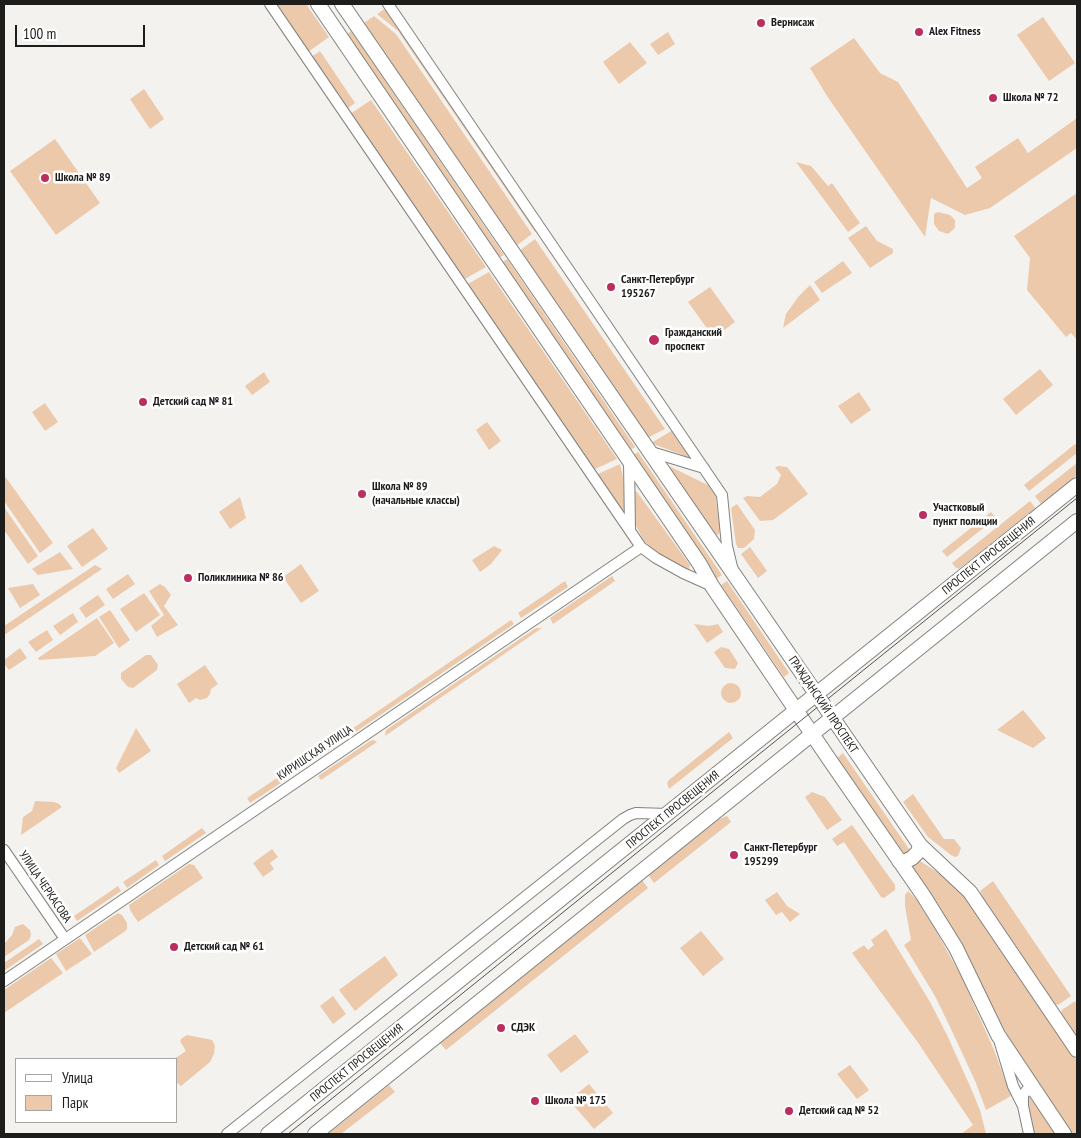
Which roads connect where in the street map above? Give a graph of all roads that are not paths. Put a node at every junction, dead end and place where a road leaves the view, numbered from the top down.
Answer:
1 (270, 4) edge
2 (318, 4) edge
3 (342, 4) edge
4 (388, 4) edge
5 (648, 451) junction
6 (629, 461) junction
7 (704, 468) junction
8 (1077, 485) edge
9 (1077, 521) edge
10 (630, 530) junction
11 (641, 548) junction
12 (733, 570) junction
13 (712, 586) junction
14 (816, 695) junction
15 (796, 711) junction
16 (832, 718) junction
17 (812, 734) junction
18 (668, 814) junction
19 (920, 845) junction
20 (4, 850) edge
21 (899, 861) junction
22 (65, 939) junction
23 (4, 981) edge
24 (998, 1035) junction
25 (1077, 1050) edge
26 (1034, 1090) junction
27 (1023, 1106) junction
28 (227, 1134) edge
29 (268, 1134) edge
30 (315, 1134) edge
31 (1028, 1134) edge
32 (1064, 1134) edge

1 - 10 street
2 - 6 main road, ГРАЖДАНСКИЙ ПРОСПЕКТ
3 - 5 main road, ГРАЖДАНСКИЙ ПРОСПЕКТ
4 - 7 street
5 - 7 street
5 - 12 main road, ГРАЖДАНСКИЙ ПРОСПЕКТ
6 - 10 street
6 - 13 main road, ГРАЖДАНСКИЙ ПРОСПЕКТ
7 - 12 street
8 - 14 main road, ПРОСПЕКТ ПРОСВЕЩЕНИЯ
9 - 16 main road
10 - 11 street
11 - 13 street
11 - 22 street, КИРИШСКАЯ УЛИЦА
12 - 14 main road, ГРАЖДАНСКИЙ ПРОСПЕКТ
13 - 15 main road, ГРАЖДАНСКИЙ ПРОСПЕКТ
14 - 15 main road, ПРОСПЕКТ ПРОСВЕЩЕНИЯ
14 - 16 main road, ГРАЖДАНСКИЙ ПРОСПЕКТ
15 - 17 main road, ГРАЖДАНСКИЙ ПРОСПЕКТ
15 - 18 main road, ПРОСПЕКТ ПРОСВЕЩЕНИЯ
16 - 17 main road
16 - 19 main road, ГРАЖДАНСКИЙ ПРОСПЕКТ
17 - 21 main road, ГРАЖДАНСКИЙ ПРОСПЕКТ
17 - 30 main road
18 - 28 street
18 - 29 main road, ПРОСПЕКТ ПРОСВЕЩЕНИЯ
19 - 21 main road
19 - 25 main road, ГРАЖДАНСКИЙ ПРОСПЕКТ
20 - 22 street, УЛИЦА ЧЕРКАСОВА
21 - 24 main road, ГРАЖДАНСКИЙ ПРОСПЕКТ
22 - 23 street, КИРИШСКАЯ УЛИЦА
24 - 26 main road, ГРАЖДАНСКИЙ ПРОСПЕКТ
24 - 27 street
26 - 27 street
26 - 32 main road, ГРАЖДАНСКИЙ ПРОСПЕКТ
27 - 31 street

